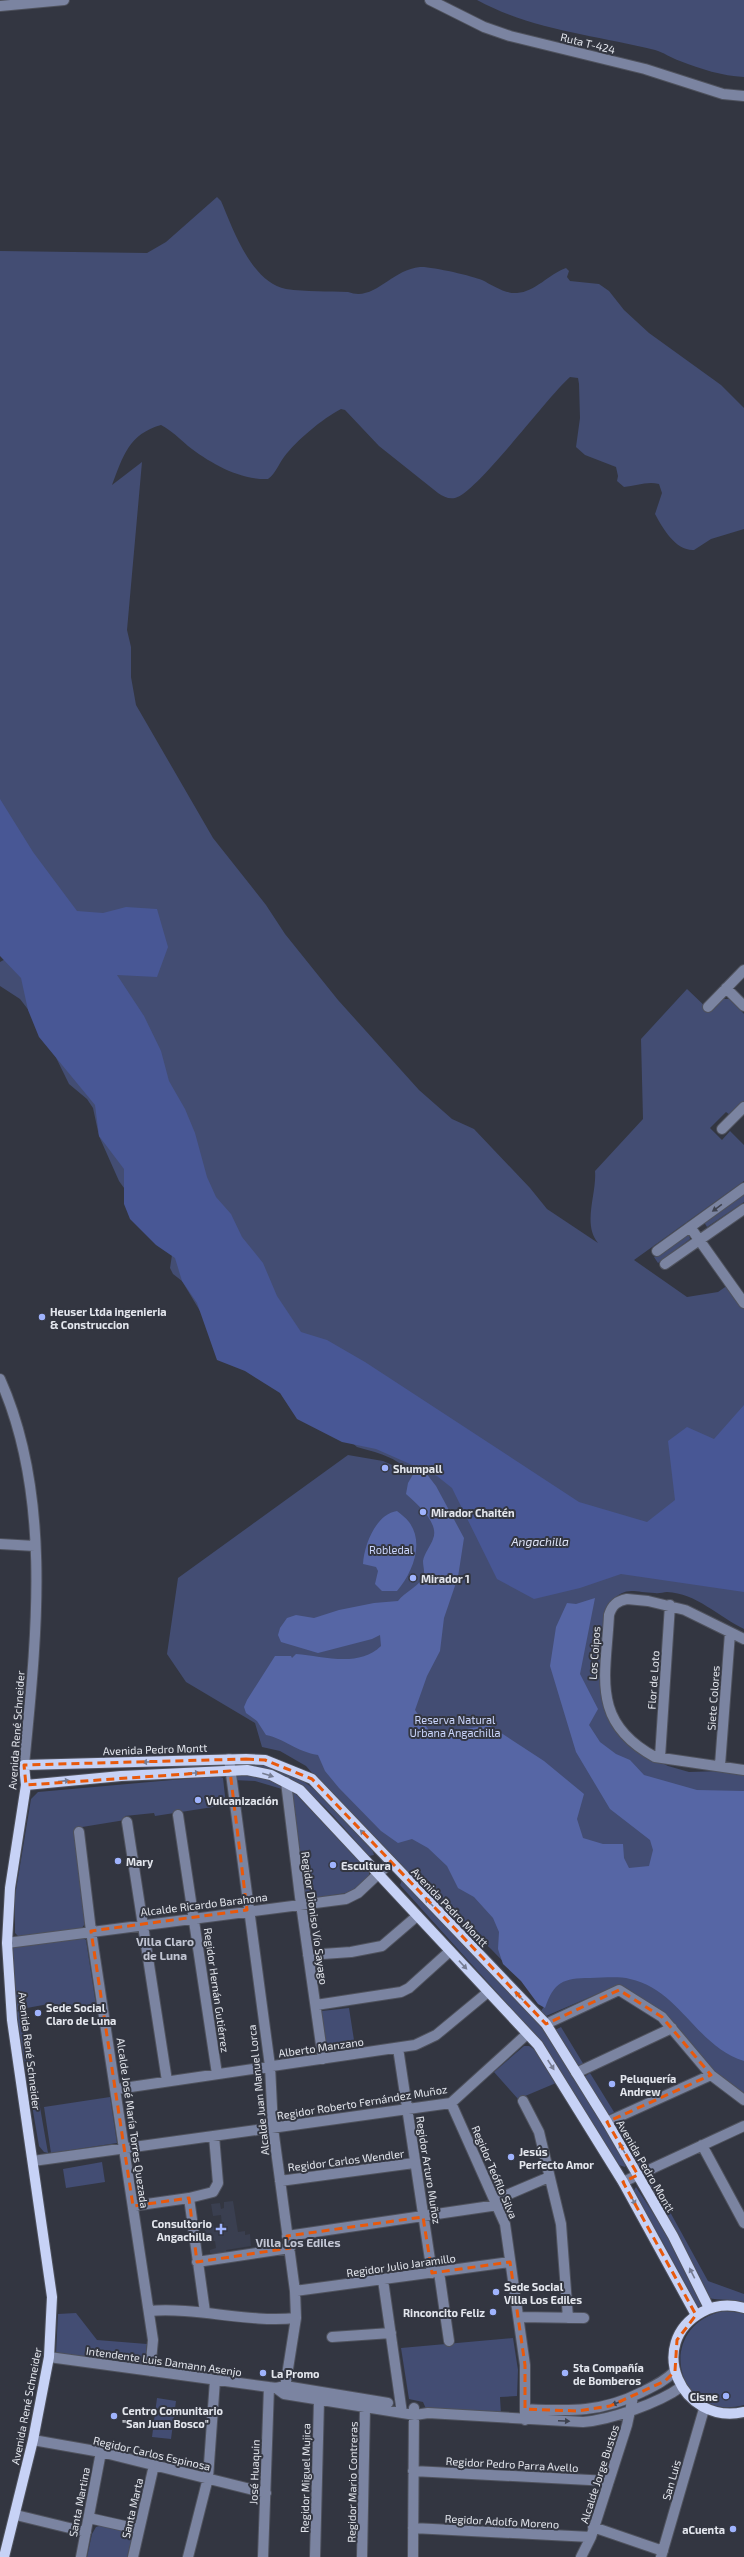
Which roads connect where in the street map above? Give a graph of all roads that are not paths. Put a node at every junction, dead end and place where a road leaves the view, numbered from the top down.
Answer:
1 (64, 0) edge
2 (430, 0) edge
3 (0, 6) edge
4 (744, 96) edge
5 (744, 970) edge
6 (726, 988) junction
7 (744, 1006) edge
8 (708, 1007) dead end
9 (744, 1107) edge
10 (722, 1129) dead end
11 (744, 1188) edge
12 (744, 1208) edge
13 (690, 1227) junction
14 (699, 1240) junction
15 (657, 1251) dead end
16 (665, 1264) dead end
17 (744, 1303) edge
18 (0, 1380) edge
19 (0, 1544) edge
20 (35, 1546) junction
21 (670, 1605) junction
22 (730, 1633) junction
23 (744, 1639) edge
24 (660, 1757) junction
25 (229, 1759) junction
26 (24, 1765) junction
27 (720, 1765) junction
28 (744, 1770) edge
29 (230, 1771) junction
30 (286, 1782) junction
31 (26, 1785) junction
32 (178, 1815) dead end
33 (127, 1822) dead end
34 (79, 1832) dead end
35 (391, 1862) junction
36 (379, 1875) junction
37 (301, 1904) junction
38 (247, 1910) junction
39 (417, 1916) junction
40 (194, 1917) junction
41 (144, 1924) junction
42 (91, 1931) junction
43 (7, 1943) junction
44 (450, 1951) junction
45 (308, 1955) junction
46 (488, 1992) junction
47 (316, 2006) junction
48 (546, 2024) junction
49 (672, 2028) junction
50 (527, 2034) junction
51 (398, 2048) junction
52 (323, 2059) junction
53 (270, 2066) junction
54 (576, 2073) junction
55 (217, 2074) junction
56 (711, 2075) junction
57 (167, 2081) junction
58 (117, 2089) junction
59 (744, 2100) edge
60 (524, 2101) dead end
61 (451, 2103) junction
62 (407, 2109) junction
63 (607, 2122) junction
64 (744, 2126) edge
65 (273, 2128) junction
66 (214, 2136) junction
67 (702, 2145) junction
68 (125, 2148) junction
69 (33, 2161) junction
70 (414, 2163) junction
71 (638, 2175) junction
72 (549, 2177) junction
73 (280, 2181) junction
74 (623, 2182) junction
75 (189, 2198) junction
76 (496, 2202) junction
77 (133, 2206) junction
78 (423, 2217) junction
79 (744, 2223) edge
80 (287, 2236) junction
81 (290, 2248) junction
82 (198, 2262) junction
83 (510, 2262) junction
84 (436, 2272) junction
85 (383, 2280) junction
86 (295, 2291) junction
87 (709, 2308) junction
88 (744, 2308) edge
89 (149, 2311) junction
90 (205, 2312) junction
91 (696, 2316) junction
92 (518, 2317) junction
93 (296, 2318) junction
94 (568, 2318) junction
95 (584, 2318) dead end
96 (391, 2333) junction
97 (332, 2337) dead end
98 (449, 2341) dead end
99 (49, 2357) junction
100 (150, 2371) junction
101 (675, 2371) junction
102 (215, 2380) junction
103 (681, 2387) junction
104 (278, 2389) junction
105 (633, 2396) junction
106 (319, 2400) junction
107 (366, 2407) junction
108 (401, 2409) junction
109 (525, 2409) junction
110 (704, 2409) junction
111 (632, 2410) junction
112 (414, 2411) junction
113 (744, 2413) edge
114 (525, 2420) junction
115 (33, 2440) junction
116 (101, 2452) junction
117 (154, 2465) junction
118 (413, 2471) junction
119 (208, 2478) junction
120 (609, 2481) junction
121 (266, 2493) junction
122 (16, 2516) junction
123 (89, 2518) junction
124 (413, 2528) junction
125 (138, 2530) junction
126 (86, 2532) junction
127 (592, 2532) junction
128 (662, 2554) edge
129 (136, 2556) edge
130 (4, 2557) edge
131 (81, 2557) edge
132 (188, 2557) edge
133 (263, 2557) edge
134 (315, 2557) edge
135 (362, 2557) edge
136 (413, 2557) edge
137 (581, 2557) edge

1 - 3 street
2 - 4 street, Ruta T-424
5 - 6 street
6 - 7 street
6 - 8 street
9 - 10 street
11 -> 13 street
12 - 14 street
13 - 14 street
13 - 15 street
14 - 16 street
14 - 17 street
18 - 20 street, Avenida René Schneider
19 - 20 street
20 - 26 street, Avenida René Schneider
21 - 22 street, Los Coipos
21 - 24 street, Flor de Loto
21 - 24 street, Los Coipos
22 - 23 street, Los Coipos
22 - 27 street, Siete Colores
24 - 27 street, Los Coipos
25 -> 26 main road, Avenida Pedro Montt
25 - 29 street, Alcalde Juan Manuel Lorca
35 -> 25 main road, Avenida Pedro Montt
26 - 31 main road, Avenida René Schneider
27 - 28 street, Los Coipos
29 -> 30 main road
31 -> 29 main road
29 - 38 street, Alcalde Juan Manuel Lorca
30 - 36 main road
30 - 37 street, Regidor Dioniso Vío Sayago
31 - 43 main road, Avenida René Schneider
32 - 40 street, Regidor Hernán Gutiérrez
33 - 41 street
34 - 42 street, Alcalde José María Torres Quezada
35 - 36 street, Alcalde Ricardo Barahona
48 -> 35 main road, Avenida Pedro Montt
36 - 37 street, Alcalde Ricardo Barahona
36 - 39 main road
37 - 38 street, Alcalde Ricardo Barahona
37 - 45 street, Regidor Dioniso Vío Sayago
38 - 40 street, Alcalde Ricardo Barahona
38 - 53 street, Alcalde Juan Manuel Lorca
39 - 44 main road
39 - 45 street
40 - 41 street, Alcalde Ricardo Barahona
40 - 55 street, Regidor Hernán Gutiérrez
41 - 42 street, Alcalde Ricardo Barahona
41 - 57 street
42 - 43 street, Alcalde Ricardo Barahona
42 - 58 street, Alcalde José María Torres Quezada
43 - 69 main road, Avenida René Schneider
44 -> 46 main road
44 - 47 street
45 - 47 street, Regidor Dioniso Vío Sayago
46 - 50 main road
46 - 51 street, Alberto Manzano
47 - 52 street, Regidor Dioniso Vío Sayago
48 - 49 street
48 - 54 main road, Avenida Pedro Montt
49 - 54 street
49 - 56 street
50 - 61 street, Regidor Roberto Fernández Muñoz
50 -> 74 main road
51 - 52 street, Alberto Manzano
51 - 62 street, Regidor Arturo Muñoz
52 - 53 street, Alberto Manzano
53 - 55 street, Alberto Manzano
53 - 65 street, Alcalde Juan Manuel Lorca
54 - 63 main road, Avenida Pedro Montt
55 - 57 street, Alberto Manzano
56 - 59 street
56 - 63 street
57 - 58 street, Alberto Manzano
58 - 68 street, Alcalde José María Torres Quezada
60 - 72 street
61 - 62 street, Regidor Roberto Fernández Muñoz
61 - 76 street, Regidor Teófilo Silva
62 - 65 street, Regidor Roberto Fernández Muñoz
62 - 70 street, Regidor Arturo Muñoz
71 -> 63 main road, Avenida Pedro Montt
64 - 67 street
65 - 66 street, Regidor Roberto Fernández Muñoz
65 - 73 street, Alcalde Juan Manuel Lorca
66 - 68 street, Regidor Roberto Fernández Muñoz
66 - 75 street
67 - 71 street
67 - 79 street
68 - 69 street, Regidor Roberto Fernández Muñoz
68 - 77 street, Alcalde José María Torres Quezada
69 - 99 main road, Avenida René Schneider
70 - 73 street, Regidor Carlos Wendler
70 - 78 street, Regidor Arturo Muñoz
71 - 74 street
87 -> 71 main road, Avenida Pedro Montt
72 - 76 street
72 - 94 street
73 - 80 street, Alcalde Juan Manuel Lorca
74 -> 91 main road
75 - 77 street
75 - 82 street
76 - 78 street
76 - 83 street, Regidor Teófilo Silva
77 - 89 street, Alcalde José María Torres Quezada
78 - 80 street
78 - 84 street, Regidor Arturo Muñoz
80 - 81 street, Alcalde Juan Manuel Lorca
81 - 82 street
81 - 86 street, Alcalde Juan Manuel Lorca
82 - 90 street
83 - 84 street, Regidor Julio Jaramillo
83 - 92 street, Regidor Teófilo Silva
84 - 85 street, Regidor Julio Jaramillo
84 - 98 street, Regidor Arturo Muñoz
85 - 86 street, Regidor Julio Jaramillo
85 - 96 street
86 - 93 street, Alcalde Juan Manuel Lorca
87 - 88 main road
87 - 91 main road
89 - 90 street
89 - 100 street, Alcalde José María Torres Quezada
90 - 93 street
91 - 101 main road
92 - 94 street
92 - 109 street, Regidor Teófilo Silva
93 - 104 street, Alcalde Juan Manuel Lorca
94 - 95 street
96 - 97 street
96 - 108 street
99 - 100 street, Intendente Luis Damann Asenjo
99 - 115 main road, Avenida René Schneider
100 - 102 street, Intendente Luis Damann Asenjo
101 - 103 main road
101 - 105 street
102 - 104 street, Intendente Luis Damann Asenjo
102 - 119 street
103 - 110 main road
103 - 111 street, Intendente Luis Damann Asenjo
104 - 106 street, Intendente Luis Damann Asenjo
104 - 108 street, Intendente Luis Damann Asenjo
104 - 121 street, José Huaquin
105 -> 109 street
105 - 111 street, Alcalde Jorge Bustos
106 - 107 street, Intendente Luis Damann Asenjo
106 - 134 street, Regidor Miguel Mujica
107 - 108 street, Intendente Luis Damann Asenjo
107 - 135 street, Regidor Mario Contreras
108 - 112 street, Intendente Luis Damann Asenjo
109 - 114 street, Regidor Teófilo Silva
110 - 113 main road
110 - 128 street, San Luis
114 -> 111 street, Intendente Luis Damann Asenjo
111 - 120 street, Alcalde Jorge Bustos
112 - 114 street, Intendente Luis Damann Asenjo
112 - 118 street
115 - 116 street, Regidor Carlos Espinosa
115 - 122 main road, Avenida René Schneider
116 - 117 street, Regidor Carlos Espinosa
116 - 123 street, Santa Martina
117 - 119 street, Regidor Carlos Espinosa
117 - 125 street, Santa Marta
118 - 120 street, Regidor Pedro Parra Avello
118 - 124 street
119 - 121 street, Regidor Carlos Espinosa
119 - 132 street
120 - 127 street, Alcalde Jorge Bustos
121 - 133 street, José Huaquin
122 - 126 street
122 - 130 main road, Avenida René Schneider
123 - 125 street
123 - 126 street, Santa Martina
124 - 127 street, Regidor Adolfo Moreno
124 - 136 street
125 - 129 street, Santa Marta
126 - 131 street, Santa Martina
127 - 128 street, Regidor Adolfo Moreno
127 - 137 street, Alcalde Jorge Bustos

